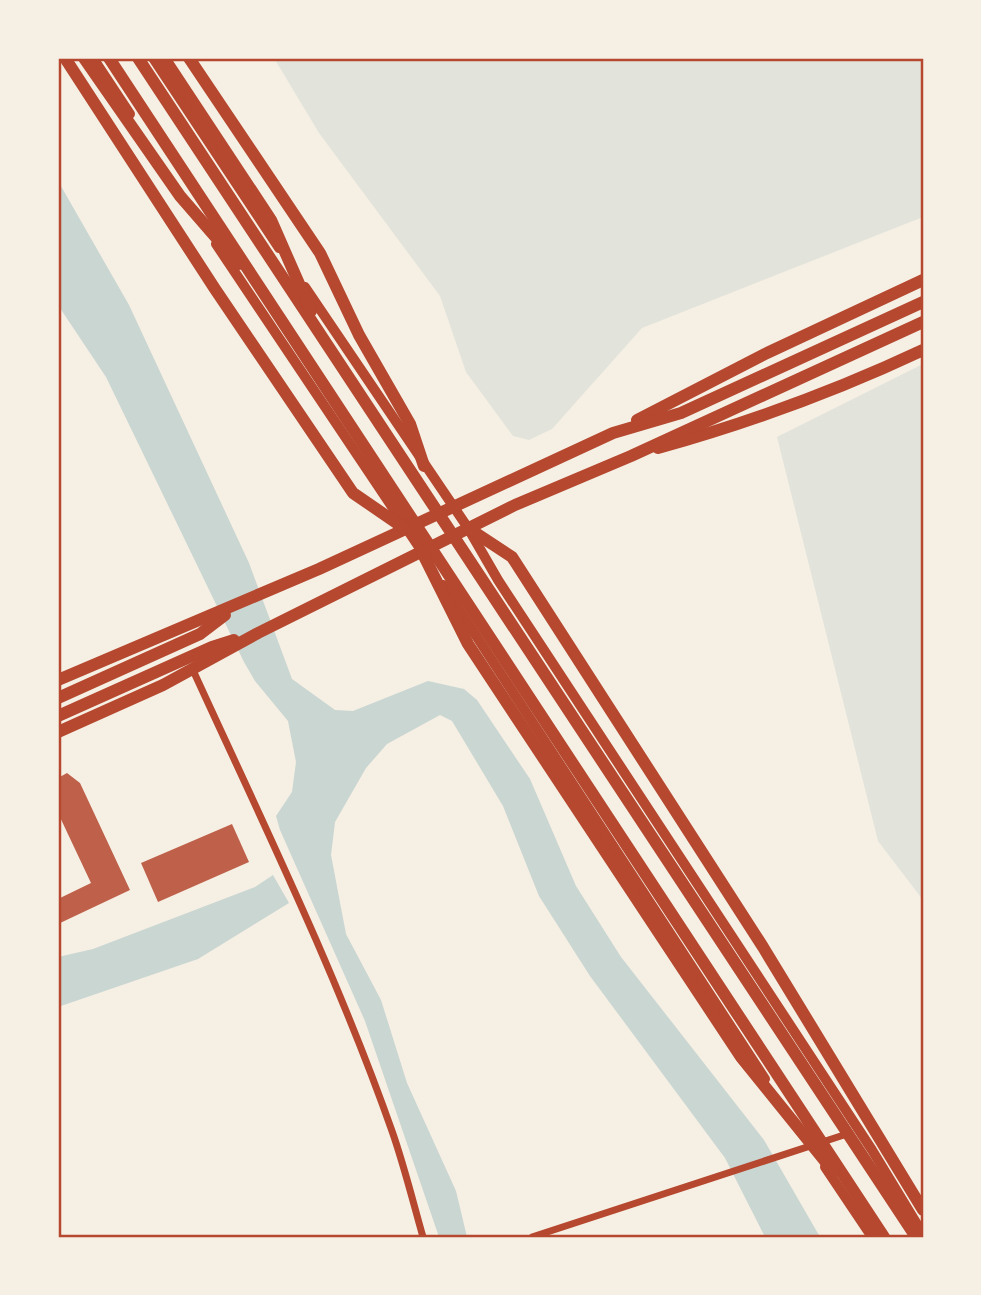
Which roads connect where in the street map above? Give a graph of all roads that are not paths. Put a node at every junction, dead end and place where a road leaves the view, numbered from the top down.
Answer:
1 (65, 58) edge
2 (84, 58) edge
3 (93, 58) edge
4 (110, 58) edge
5 (138, 58) edge
6 (153, 58) edge
7 (164, 58) edge
8 (189, 58) edge
9 (923, 280) edge
10 (923, 302) edge
11 (274, 303) junction
12 (923, 322) edge
13 (326, 344) junction
14 (923, 350) edge
15 (613, 433) junction
16 (631, 456) junction
17 (424, 466) junction
18 (451, 506) junction
19 (404, 528) junction
20 (468, 528) junction
21 (422, 552) junction
22 (242, 603) junction
23 (258, 633) junction
24 (192, 668) junction
25 (58, 680) edge
26 (58, 698) edge
27 (58, 716) edge
28 (58, 732) edge
29 (859, 1130) junction
30 (812, 1148) junction
31 (923, 1210) edge
32 (879, 1234) edge
33 (923, 1234) edge
34 (423, 1237) edge
35 (532, 1237) edge
36 (916, 1237) edge

1 - 19 main road
2 - 11 main road
3 - 19 main road
4 - 11 main road
5 - 13 main road
6 - 17 main road
7 - 13 main road
8 - 17 main road
9 - 15 main road
10 - 15 main road
11 - 32 main road
12 - 16 main road
13 - 36 main road
14 - 16 main road
15 - 18 main road
16 - 20 main road
17 - 18 main road
18 - 19 main road
18 - 20 main road
19 - 21 main road
19 - 22 main road
20 - 21 main road
20 - 29 main road
20 - 31 main road
21 - 23 main road
21 - 30 main road
21 - 32 main road
22 - 25 main road
22 - 26 main road
23 - 24 main road
23 - 27 main road
24 - 28 main road
24 - 34 street
29 - 30 street
29 - 33 main road
30 - 32 main road
30 - 35 street

